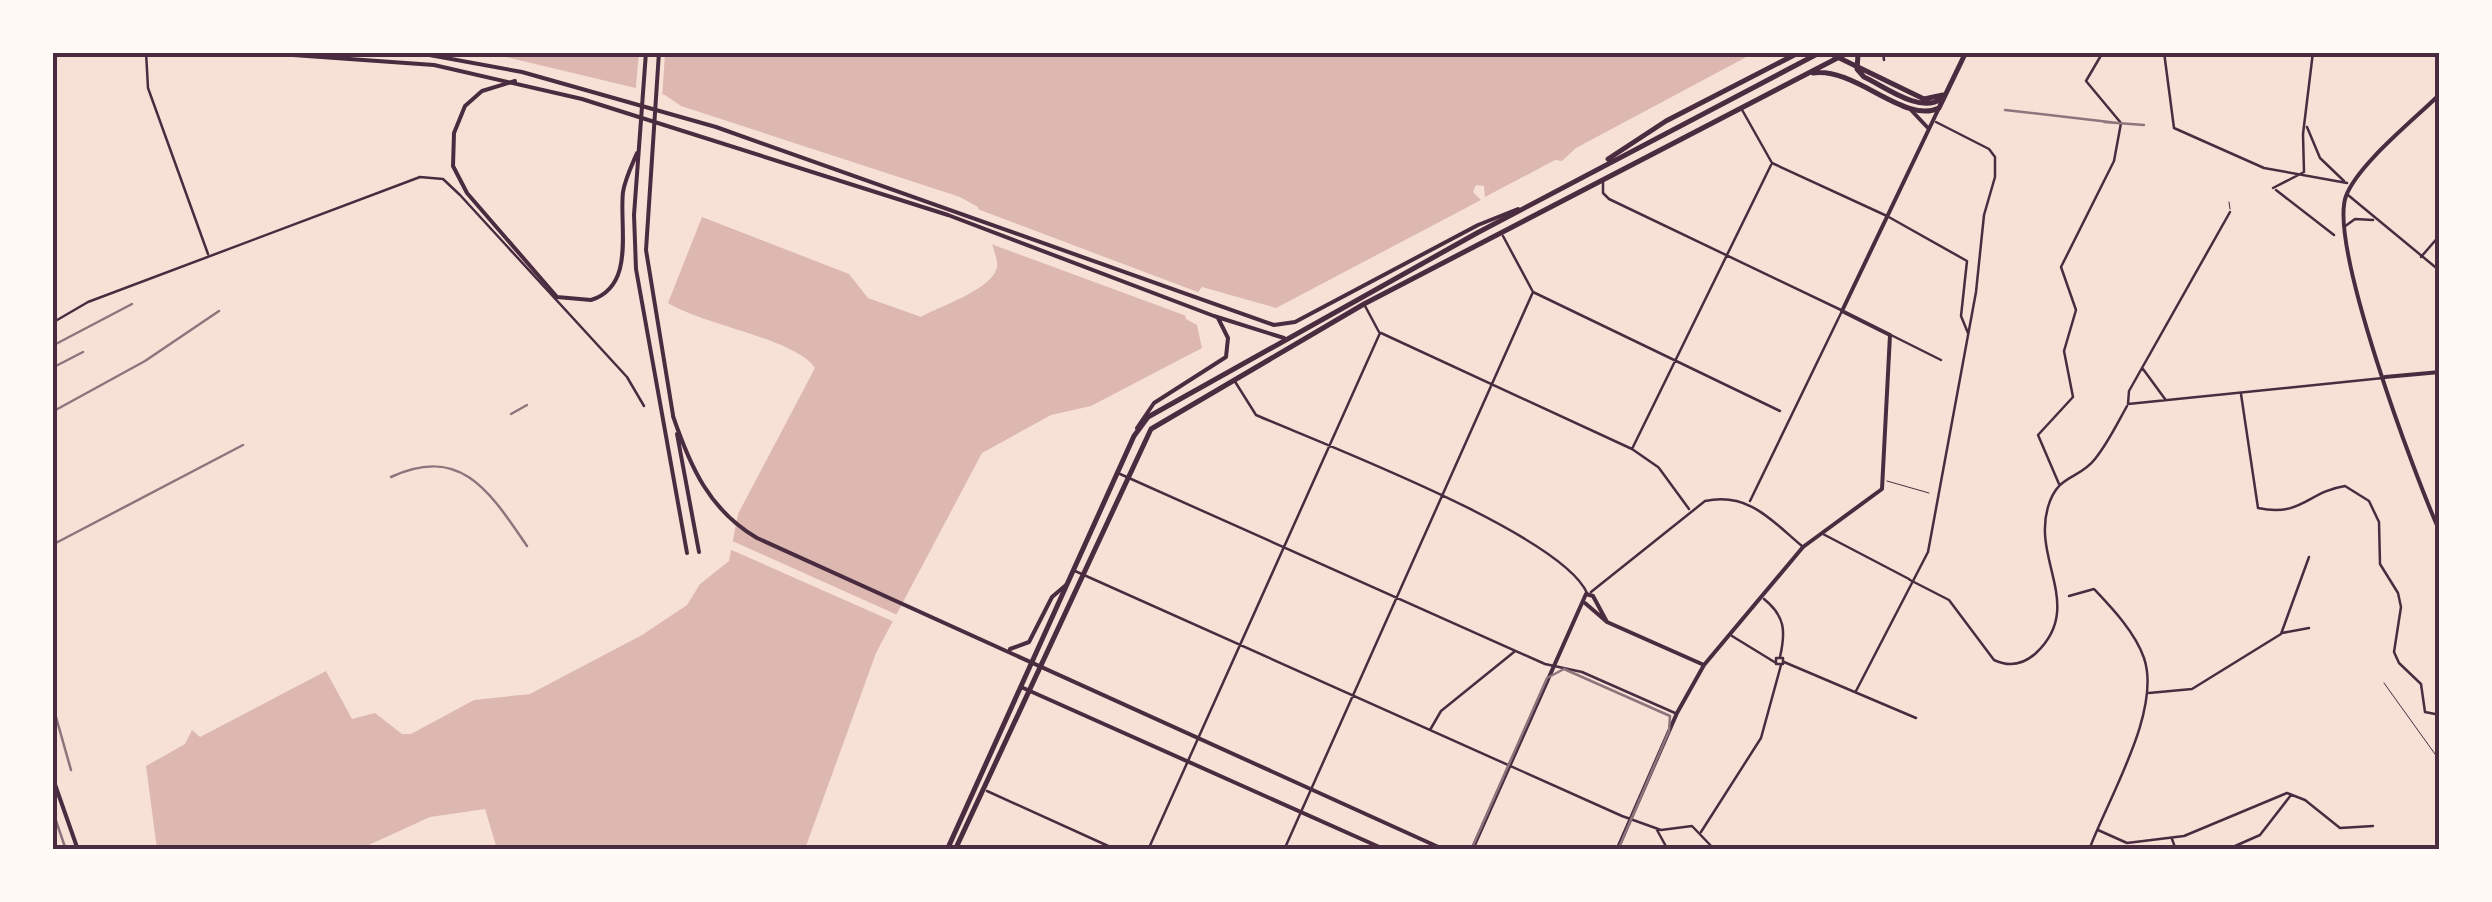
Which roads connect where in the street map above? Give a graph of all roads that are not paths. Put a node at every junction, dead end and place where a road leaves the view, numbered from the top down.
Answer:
1 (146, 52) edge
2 (249, 52) edge
3 (414, 52) edge
4 (646, 52) edge
5 (660, 52) edge
6 (1800, 52) edge
7 (1824, 52) edge
8 (1849, 52) edge
9 (1883, 52) edge
10 (1966, 52) edge
11 (2103, 52) edge
12 (2164, 52) edge
13 (2312, 52) edge
14 (1858, 55) edge
15 (1884, 60) dead end
16 (1805, 74) junction
17 (516, 81) junction
18 (1946, 94) junction
19 (2438, 98) edge
20 (1740, 107) junction
21 (1939, 108) junction
22 (1911, 110) junction
23 (1933, 120) junction
24 (2307, 125) junction
25 (1928, 131) junction
26 (638, 149) junction
27 (1772, 163) junction
28 (1589, 172) junction
29 (2304, 172) junction
30 (1605, 178) junction
31 (2347, 194) junction
32 (1536, 202) junction
33 (2229, 202) dead end
34 (2230, 212) joint
35 (1887, 216) junction
36 (2378, 223) junction
37 (2343, 228) junction
38 (1500, 232) junction
39 (2440, 235) edge
40 (2334, 236) dead end
41 (209, 256) junction
42 (1725, 256) junction
43 (2422, 257) junction
44 (2440, 271) edge
45 (1533, 292) junction
46 (1364, 304) junction
47 (1842, 310) junction
48 (1217, 317) junction
49 (52, 323) edge
50 (1968, 332) junction
51 (1380, 333) junction
52 (1890, 334) junction
53 (1305, 336) junction
54 (1941, 360) dead end
55 (1674, 361) junction
56 (2142, 368) junction
57 (2440, 372) edge
58 (1233, 378) junction
59 (2385, 378) junction
60 (1492, 383) junction
61 (2240, 393) junction
62 (2166, 400) junction
63 (2128, 404) junction
64 (644, 406) dead end
65 (673, 416) junction
66 (1791, 417) junction
67 (1134, 436) junction
68 (1329, 447) junction
69 (1632, 449) junction
70 (1117, 472) junction
71 (1126, 476) junction
72 (1884, 480) junction
73 (2059, 484) junction
74 (1928, 492) dead end
75 (1441, 496) junction
76 (1750, 502) junction
77 (1690, 509) junction
78 (2440, 532) edge
79 (1823, 533) junction
80 (1284, 547) junction
81 (1803, 548) junction
82 (687, 552) dead end
83 (699, 552) dead end
84 (2309, 557) dead end
85 (1073, 570) junction
86 (1081, 574) junction
87 (1910, 580) junction
88 (1068, 584) junction
89 (1590, 595) junction
90 (1395, 596) junction
91 (1764, 599) junction
92 (2060, 599) junction
93 (1584, 604) junction
94 (1606, 622) junction
95 (2309, 628) dead end
96 (2281, 634) junction
97 (1731, 635) junction
98 (1240, 644) junction
99 (1001, 648) junction
100 (1515, 650) junction
101 (1776, 660) junction
102 (1032, 661) junction
103 (1783, 664) junction
104 (1040, 665) junction
105 (1704, 665) junction
106 (1553, 667) junction
107 (2384, 683) dead end
108 (1024, 689) junction
109 (1856, 691) junction
110 (2148, 693) junction
111 (1352, 696) junction
112 (1677, 713) junction
113 (2440, 715) edge
114 (1916, 718) dead end
115 (1430, 730) junction
116 (1196, 738) junction
117 (1186, 760) junction
118 (2440, 762) edge
119 (1510, 766) junction
120 (52, 776) edge
121 (982, 789) junction
122 (1310, 790) junction
123 (2293, 793) junction
124 (1300, 812) junction
125 (1630, 818) junction
126 (2373, 826) dead end
127 (1651, 827) junction
128 (2440, 827) edge
129 (1672, 828) junction
130 (2096, 829) junction
131 (1700, 834) junction
132 (2171, 838) junction
133 (1665, 842) junction
134 (2438, 849) edge
135 (78, 850) edge
136 (947, 850) edge
137 (955, 850) edge
138 (1117, 850) edge
139 (1148, 850) edge
140 (1284, 850) edge
141 (1386, 850) edge
142 (1445, 850) edge
143 (1472, 850) edge
144 (1617, 850) edge
145 (1668, 850) edge
146 (1715, 850) edge
147 (2088, 850) edge
148 (2176, 850) edge
149 (2226, 850) edge

1 - 41 street
2 - 17 main road
3 - 32 main road
4 - 26 main road
5 - 65 main road
6 - 28 main road
7 - 18 main road
7 - 28 main road
8 - 16 main road
9 - 15 street
10 - 18 main road
11 - 73 street
12 - 29 street
13 - 24 street
14 - 18 main road
16 - 20 main road
16 - 22 main road
17 - 26 main road
17 - 48 main road
18 - 21 main road
19 - 31 main road
20 - 27 street
20 - 30 main road
21 - 22 main road
21 - 23 main road
22 - 25 main road
23 - 25 main road
23 - 50 street
24 - 29 street
24 - 29 street
25 - 35 main road
26 - 82 main road
27 - 35 street
27 - 42 street
28 - 32 main road
29 - 40 street
30 - 38 main road
30 - 42 street
31 - 36 street
31 - 37 main road
32 - 67 main road
33 - 34 lane
34 - 56 street
35 - 47 main road
35 - 50 street
36 - 37 street
36 - 43 street
37 - 59 main road
38 - 45 street
38 - 46 main road
39 - 43 street
41 - 49 street
41 - 64 street
42 - 47 street
42 - 55 street
43 - 44 street
45 - 55 street
45 - 60 street
46 - 51 street
46 - 53 main road
47 - 52 main road
47 - 66 street
48 - 53 main road
48 - 67 main road
50 - 87 street
51 - 60 street
51 - 68 street
52 - 54 street
52 - 72 main road
53 - 58 main road
55 - 66 street
55 - 69 street
56 - 62 street
56 - 63 street
57 - 59 main road
58 - 68 street
58 - 71 main road
59 - 61 street
59 - 78 main road
60 - 69 street
60 - 75 street
61 - 62 street
61 - 113 street
62 - 63 street
63 - 73 street
65 - 83 main road
65 - 99 main road
66 - 76 street
67 - 70 main road
68 - 75 street
68 - 80 street
69 - 77 street
70 - 71 street
70 - 85 main road
71 - 80 street
71 - 86 main road
72 - 74 lane
72 - 79 main road
73 - 92 street
75 - 89 street
75 - 90 street
76 - 77 street
76 - 81 street
77 - 89 street
79 - 81 main road
79 - 87 street
80 - 90 street
80 - 98 street
81 - 91 main road
84 - 96 street
85 - 86 street
85 - 88 main road
86 - 98 street
86 - 104 main road
87 - 92 street
87 - 109 street
88 - 99 main road
88 - 102 main road
89 - 93 main road
89 - 94 main road
90 - 100 street
90 - 111 street
91 - 97 main road
91 - 101 street
92 - 110 street
93 - 94 main road
93 - 106 main road
94 - 105 main road
95 - 96 street
96 - 110 street
97 - 101 street
97 - 105 main road
98 - 111 street
98 - 116 street
99 - 102 main road
100 - 106 street
100 - 115 street
101 - 103 street
101 - 103 street
102 - 104 main road
102 - 108 main road
103 - 109 street
103 - 131 street
104 - 108 main road
104 - 116 main road
105 - 112 main road
106 - 112 street
106 - 119 main road
107 - 118 lane
108 - 117 main road
108 - 121 main road
108 - 136 main road
109 - 114 street
110 - 130 street
111 - 115 street
111 - 122 street
112 - 125 main road
115 - 119 street
116 - 117 street
116 - 122 main road
117 - 124 main road
117 - 139 street
119 - 125 street
119 - 143 main road
120 - 135 main road
121 - 137 main road
121 - 138 street
122 - 124 street
122 - 142 main road
123 - 126 street
123 - 132 street
123 - 149 street
124 - 140 street
124 - 141 main road
125 - 127 street
125 - 144 main road
127 - 129 street
127 - 133 street
128 - 134 lane
129 - 131 street
129 - 133 street
130 - 132 street
130 - 147 street
131 - 146 street
132 - 148 street
133 - 145 street

